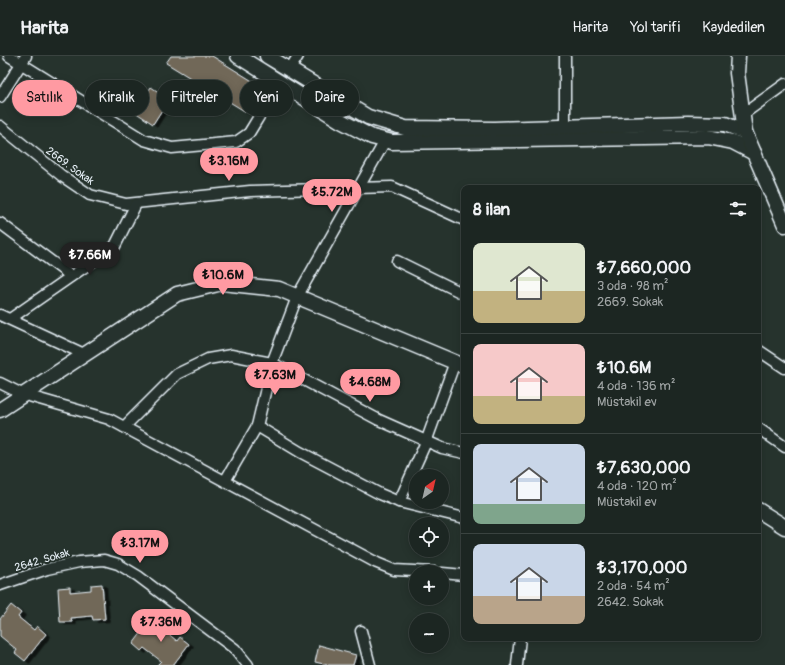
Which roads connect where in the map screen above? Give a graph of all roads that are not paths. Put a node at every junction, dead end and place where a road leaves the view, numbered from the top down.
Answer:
1 (9, 56) edge
2 (238, 56) edge
3 (267, 56) edge
4 (298, 56) edge
5 (565, 56) edge
6 (738, 56) edge
7 (23, 60) edge
8 (290, 70) junction
9 (277, 80) edge
10 (785, 84) edge
11 (293, 90) edge
12 (0, 97) edge
13 (742, 115) junction
14 (259, 116) edge
15 (0, 126) edge
16 (565, 127) junction
17 (745, 132) junction
18 (385, 141) junction
19 (754, 153) junction
20 (360, 187) junction
21 (136, 204) junction
22 (461, 219) edge
23 (0, 223) edge
24 (785, 225) edge
25 (397, 261) dead end
26 (71, 276) junction
27 (461, 293) edge
28 (297, 296) junction
29 (0, 315) edge
30 (10, 319) junction
31 (761, 352) edge
32 (86, 355) junction
33 (272, 363) junction
34 (460, 364) edge
35 (785, 368) edge
36 (0, 383) edge
37 (22, 394) junction
38 (0, 410) edge
39 (257, 426) junction
40 (124, 427) junction
41 (761, 430) edge
42 (426, 442) junction
43 (785, 447) edge
44 (461, 452) edge
45 (225, 482) junction
46 (399, 502) junction
47 (761, 512) edge
48 (461, 517) edge
49 (785, 527) edge
50 (409, 571) edge
51 (449, 573) edge
52 (461, 575) edge
53 (0, 585) edge
54 (361, 631) dead end
55 (520, 641) edge
56 (248, 665) edge
57 (370, 665) edge
58 (516, 665) edge

1 - 7 street
2 - 9 street
3 - 8 street
4 - 8 street
5 - 16 street
6 - 13 street
7 - 12 street
7 - 14 street
8 - 16 street
10 - 13 street
11 - 18 street
13 - 17 street
15 - 21 street, 2669. Sokak
16 - 17 street
17 - 19 street
18 - 19 street
18 - 20 street
19 - 24 street
20 - 21 street, 2669. Sokak
20 - 22 street, 2669. Sokak
20 - 28 street
21 - 26 street
23 - 26 street
25 - 27 street
26 - 30 street
28 - 32 street
28 - 33 street
28 - 34 street
29 - 30 street
30 - 32 street
31 - 35 street
32 - 37 street
33 - 39 street
33 - 40 street
33 - 42 street
34 - 42 street
36 - 37 street
37 - 38 street
37 - 40 street
39 - 45 street
39 - 46 street
40 - 45 street
41 - 43 street
42 - 44 street
42 - 46 street
45 - 50 street
46 - 48 street
47 - 49 street
51 - 52 street
53 - 56 street, 2642. Sokak
54 - 57 street
55 - 58 street

